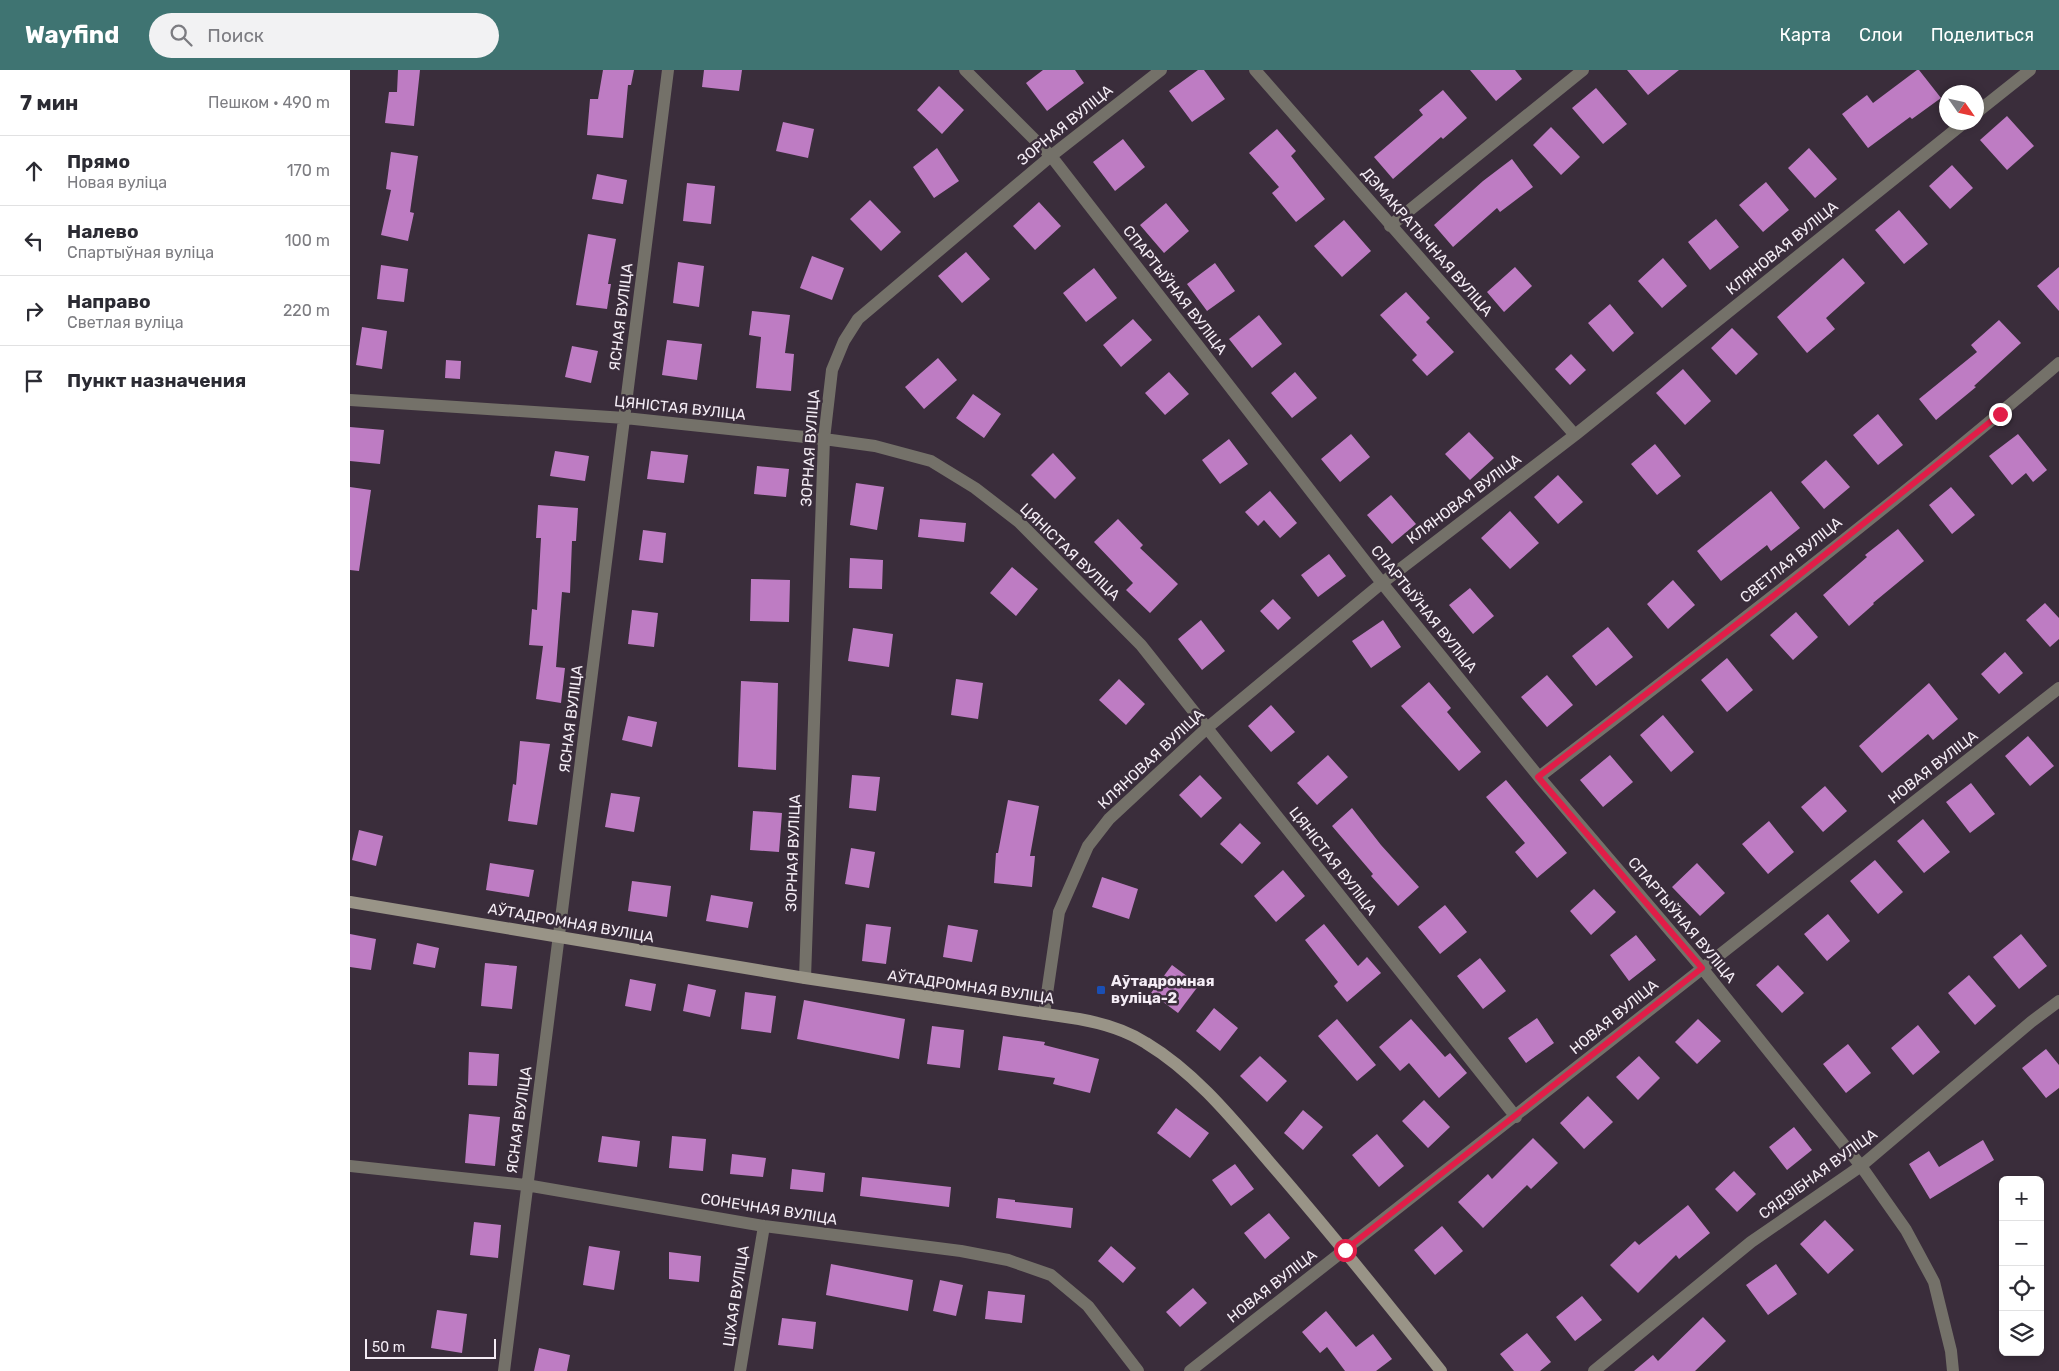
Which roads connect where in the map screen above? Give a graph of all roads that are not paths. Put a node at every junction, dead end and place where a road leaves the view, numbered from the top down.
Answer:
1 (668, 70) edge
2 (965, 70) edge
3 (1161, 70) edge
4 (1255, 70) edge
5 (1583, 70) edge
6 (2030, 70) edge
7 (1984, 107) edge
8 (1955, 130) edge
9 (1051, 156) junction
10 (1390, 226) junction
11 (2059, 363) edge
12 (350, 400) edge
13 (625, 418) junction
14 (1575, 435) junction
15 (824, 439) junction
16 (1382, 583) junction
17 (2059, 688) edge
18 (1207, 728) junction
19 (1538, 777) junction
20 (350, 902) edge
21 (560, 938) junction
22 (1702, 968) junction
23 (805, 978) junction
24 (2059, 1001) edge
25 (1044, 1014) junction
26 (1516, 1117) junction
27 (350, 1166) edge
28 (1861, 1166) junction
29 (526, 1185) junction
30 (764, 1226) junction
31 (1345, 1250) junction
32 (504, 1371) edge
33 (740, 1371) edge
34 (1138, 1371) edge
35 (1190, 1371) edge
36 (1441, 1371) edge
37 (1594, 1371) edge
38 (1953, 1371) edge

1 - 13 street, ЯСНАЯ ВУЛІЦА
2 - 9 street, СПАРТЫЎНАЯ ВУЛІЦА
3 - 9 street, ЗОРНАЯ ВУЛІЦА
4 - 10 street, ДЭМАКРАТЫЧНАЯ ВУЛІЦА
5 - 10 street
6 - 7 street
8 - 14 street, КЛЯНОВАЯ ВУЛІЦА
9 - 15 street, ЗОРНАЯ ВУЛІЦА
9 - 16 street, СПАРТЫЎНАЯ ВУЛІЦА
10 - 14 street, ДЭМАКРАТЫЧНАЯ ВУЛІЦА
11 - 19 street, СВЕТЛАЯ ВУЛІЦА
12 - 13 street, ЦЯНІСТАЯ ВУЛІЦА
13 - 15 street, ЦЯНІСТАЯ ВУЛІЦА
13 - 21 street, ЯСНАЯ ВУЛІЦА
14 - 16 street, КЛЯНОВАЯ ВУЛІЦА
15 - 18 street, ЦЯНІСТАЯ ВУЛІЦА
15 - 23 street, ЗОРНАЯ ВУЛІЦА
16 - 18 street, КЛЯНОВАЯ ВУЛІЦА
16 - 19 street, СПАРТЫЎНАЯ ВУЛІЦА
17 - 22 street, НОВАЯ ВУЛІЦА
18 - 25 street, КЛЯНОВАЯ ВУЛІЦА
18 - 26 street, ЦЯНІСТАЯ ВУЛІЦА
19 - 22 street, СПАРТЫЎНАЯ ВУЛІЦА
20 - 21 street, АЎТАДРОМНАЯ ВУЛІЦА
21 - 23 street, АЎТАДРОМНАЯ ВУЛІЦА
21 - 29 street, ЯСНАЯ ВУЛІЦА
22 - 26 street, НОВАЯ ВУЛІЦА
22 - 28 street, СПАРТЫЎНАЯ ВУЛІЦА
23 - 25 street, АЎТАДРОМНАЯ ВУЛІЦА
24 - 28 street, СЯДЗІБНАЯ ВУЛІЦА
25 - 31 street, АЎТАДРОМНАЯ ВУЛІЦА
26 - 31 street, НОВАЯ ВУЛІЦА
27 - 29 street, СОНЕЧНАЯ ВУЛІЦА
28 - 37 street, СЯДЗІБНАЯ ВУЛІЦА
28 - 38 street, СПАРТЫЎНАЯ ВУЛІЦА
29 - 30 street, СОНЕЧНАЯ ВУЛІЦА
29 - 32 street, ЯСНАЯ ВУЛІЦА
30 - 33 street, ЦІХАЯ ВУЛІЦА
30 - 34 street, СОНЕЧНАЯ ВУЛІЦА
31 - 35 street, НОВАЯ ВУЛІЦА
31 - 36 street, АЎТАДРОМНАЯ ВУЛІЦА

